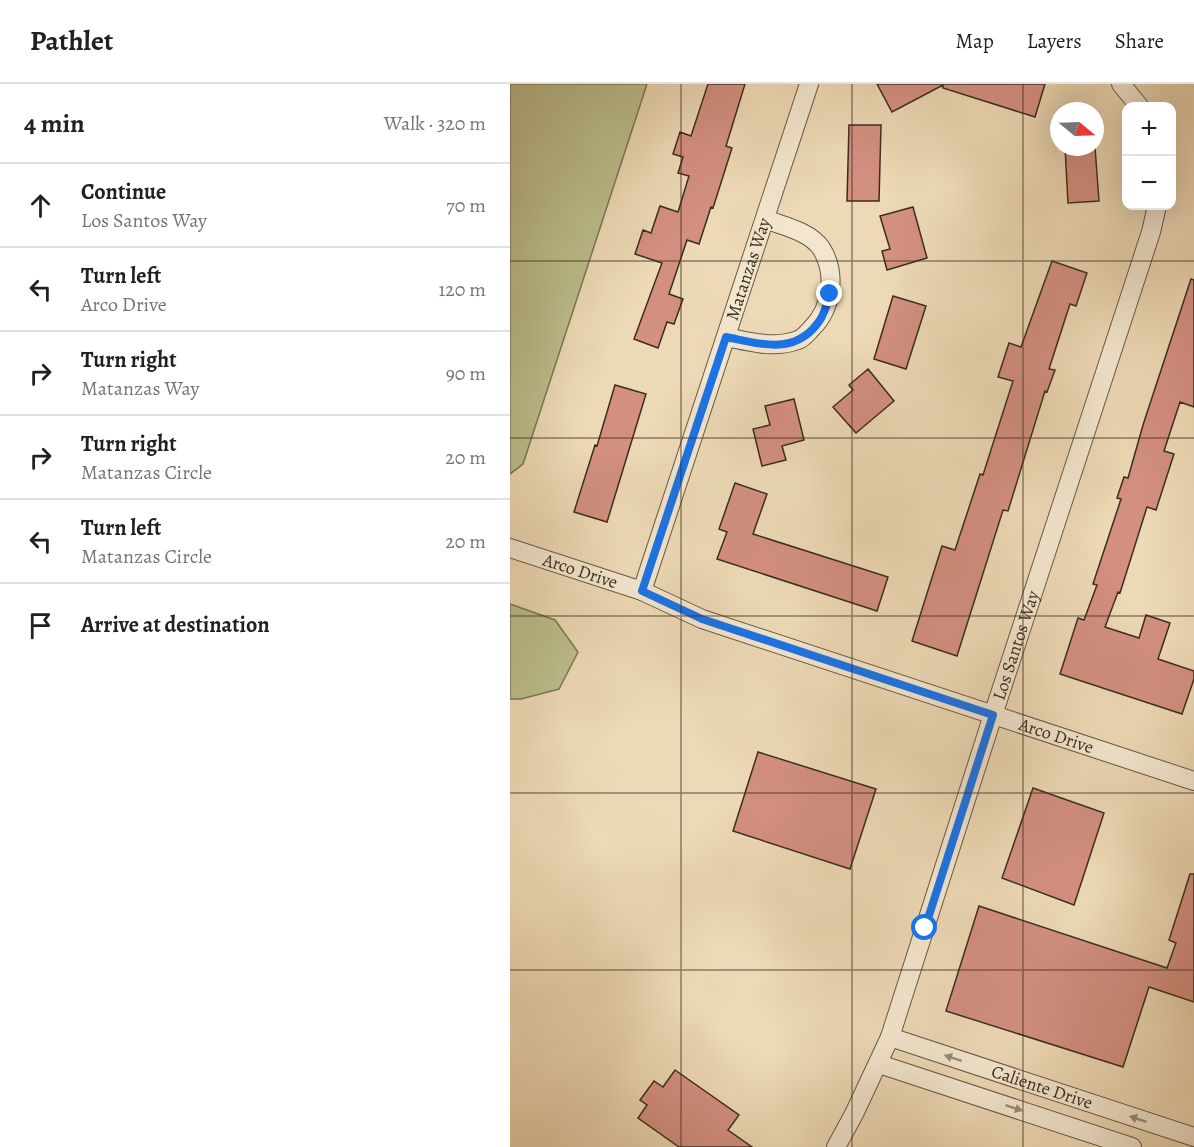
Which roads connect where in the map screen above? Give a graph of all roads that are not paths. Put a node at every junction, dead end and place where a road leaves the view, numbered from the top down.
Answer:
1 (808, 84) edge
2 (1121, 84) edge
3 (1136, 102) edge
4 (1156, 210) edge
5 (765, 219) junction
6 (726, 337) junction
7 (510, 548) edge
8 (642, 591) junction
9 (993, 715) junction
10 (1194, 781) edge
11 (890, 1037) junction
12 (879, 1064) junction
13 (1079, 1100) junction
14 (1069, 1126) junction
15 (1194, 1137) edge
16 (836, 1147) edge
17 (1132, 1147) edge

1 - 5 street, Matanzas Way
2 - 3 street
4 - 9 street, Los Santos Way
5 - 6 street, Matanzas Way
5 - 6 street
6 - 8 street, Matanzas Way
7 - 8 street, Arco Drive
8 - 9 street, Arco Drive
9 - 10 street, Arco Drive
9 - 11 street, Los Santos Way
11 - 12 street, Los Santos Way
13 -> 11 street, Caliente Drive
12 -> 14 street, Caliente Drive
12 - 16 street, Los Santos Way
13 - 14 street
15 -> 13 street, Caliente Drive
14 - 17 street, Caliente Drive

